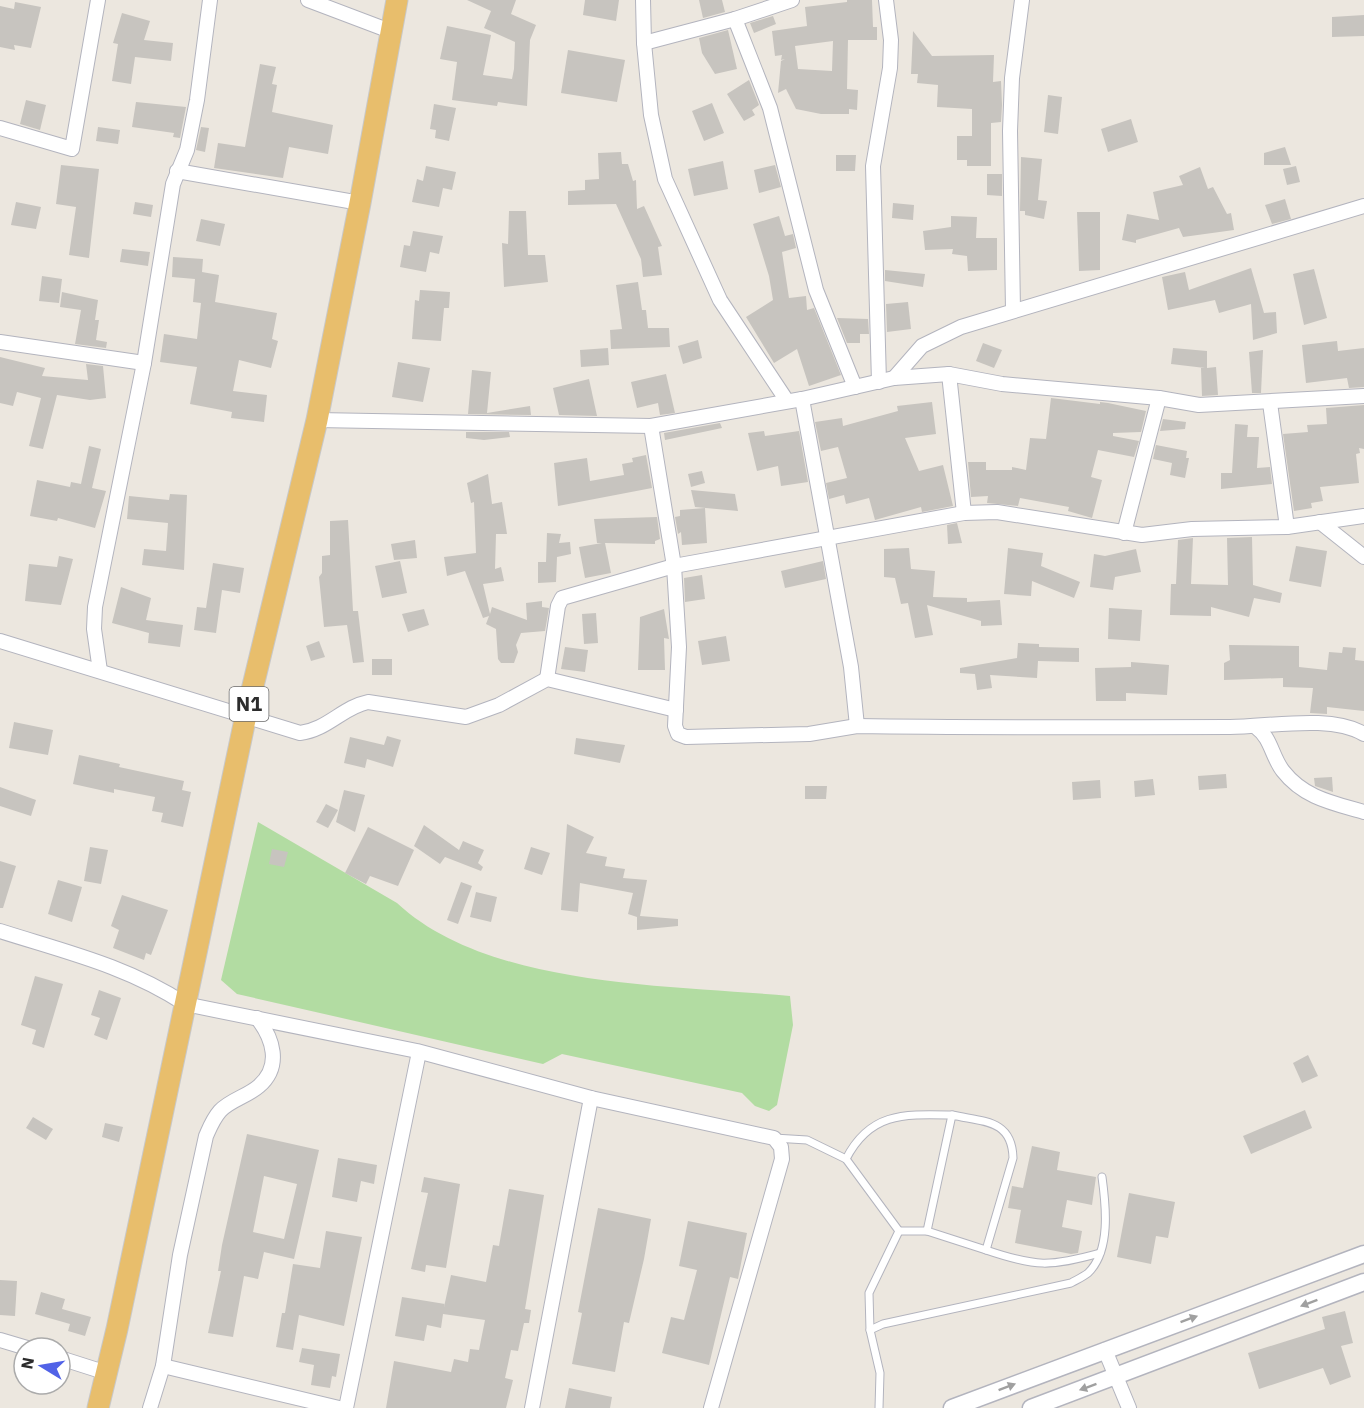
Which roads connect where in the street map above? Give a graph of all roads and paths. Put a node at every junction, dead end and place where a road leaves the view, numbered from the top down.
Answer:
1 (98, 0) edge
2 (210, 0) edge
3 (308, 0) edge
4 (397, 0) edge
5 (643, 0) edge
6 (792, 0) edge
7 (886, 0) edge
8 (1022, 0) edge
9 (735, 19) junction
10 (390, 31) junction
11 (644, 44) junction
12 (0, 128) edge
13 (177, 171) junction
14 (360, 203) junction
15 (1364, 206) edge
16 (1013, 310) junction
17 (0, 342) edge
18 (144, 363) junction
19 (949, 374) junction
20 (894, 378) junction
21 (879, 382) junction
22 (855, 387) junction
23 (1364, 396) edge
24 (1159, 398) junction
25 (802, 399) junction
26 (787, 401) junction
27 (1270, 403) junction
28 (316, 420) junction
29 (651, 426) junction
30 (964, 513) junction
31 (1364, 516) edge
32 (1320, 522) junction
33 (1287, 526) junction
34 (1124, 533) junction
35 (829, 538) junction
36 (1364, 557) edge
37 (674, 566) junction
38 (0, 641) edge
39 (100, 671) junction
40 (547, 679) junction
41 (676, 711) junction
42 (246, 716) junction
43 (857, 726) junction
44 (1257, 728) junction
45 (1364, 734) edge
46 (1364, 812) edge
47 (0, 931) edge
48 (185, 1004) junction
49 (257, 1018) junction
50 (419, 1052) junction
51 (591, 1098) junction
52 (952, 1115) junction
53 (774, 1138) junction
54 (846, 1159) junction
55 (1102, 1177) dead end
56 (927, 1231) junction
57 (899, 1232) junction
58 (986, 1250) junction
59 (1100, 1253) junction
60 (1364, 1254) edge
61 (1364, 1282) edge
62 (870, 1330) junction
63 (1105, 1350) junction
64 (72, 1362) edge
65 (163, 1366) junction
66 (107, 1373) junction
67 (1116, 1377) junction
68 (98, 1408) edge
69 (150, 1408) edge
70 (339, 1408) edge
71 (346, 1408) edge
72 (532, 1408) edge
73 (711, 1408) edge
74 (879, 1408) edge
75 (952, 1408) edge
76 (1031, 1408) edge
77 (1129, 1408) edge

1 - 12 street
2 - 13 street
3 - 10 street
4 - 10 highway, N1
5 - 11 street
6 - 9 street
7 - 21 street
8 - 16 street
9 - 11 street
9 - 22 street
10 - 14 highway, N1
11 - 26 street
13 - 14 street
13 - 18 street
14 - 28 highway, N1
15 - 16 street
16 - 20 street
17 - 18 street
18 - 39 street
19 - 20 street
19 - 24 street
19 - 30 street
20 - 21 street
21 - 22 street
22 - 25 street
23 - 27 street
24 - 27 street
24 - 34 street
25 - 26 street
25 - 35 street
26 - 29 street
27 - 33 street
28 - 29 street
28 - 42 highway, N1
29 - 37 street
30 - 34 street
30 - 35 street
31 - 32 street
32 - 33 street
32 - 36 street
33 - 34 street
35 - 37 street
35 - 43 street
37 - 40 street
37 - 41 street
38 - 39 street
39 - 42 street
40 - 41 street
40 - 42 street
41 - 43 street
42 - 48 highway, N1
43 - 44 street
44 - 45 street
44 - 46 street
47 - 48 street
48 - 49 street
48 - 66 highway, N1
49 - 50 street
49 - 65 street
50 - 51 street
50 - 71 street
51 - 53 street
51 - 72 street
52 - 54 lane
52 - 56 lane
52 - 58 lane
53 - 54 lane
53 - 73 street
54 - 57 lane
55 - 59 lane
56 - 57 lane
56 - 58 lane
57 - 62 lane
58 - 59 lane
59 - 62 lane
63 -> 60 street
61 -> 67 street
62 - 74 lane
63 - 67 street
75 -> 63 street
64 - 66 street
65 - 69 street
65 - 70 street
66 - 68 highway, N1
67 -> 76 street
67 - 77 street

